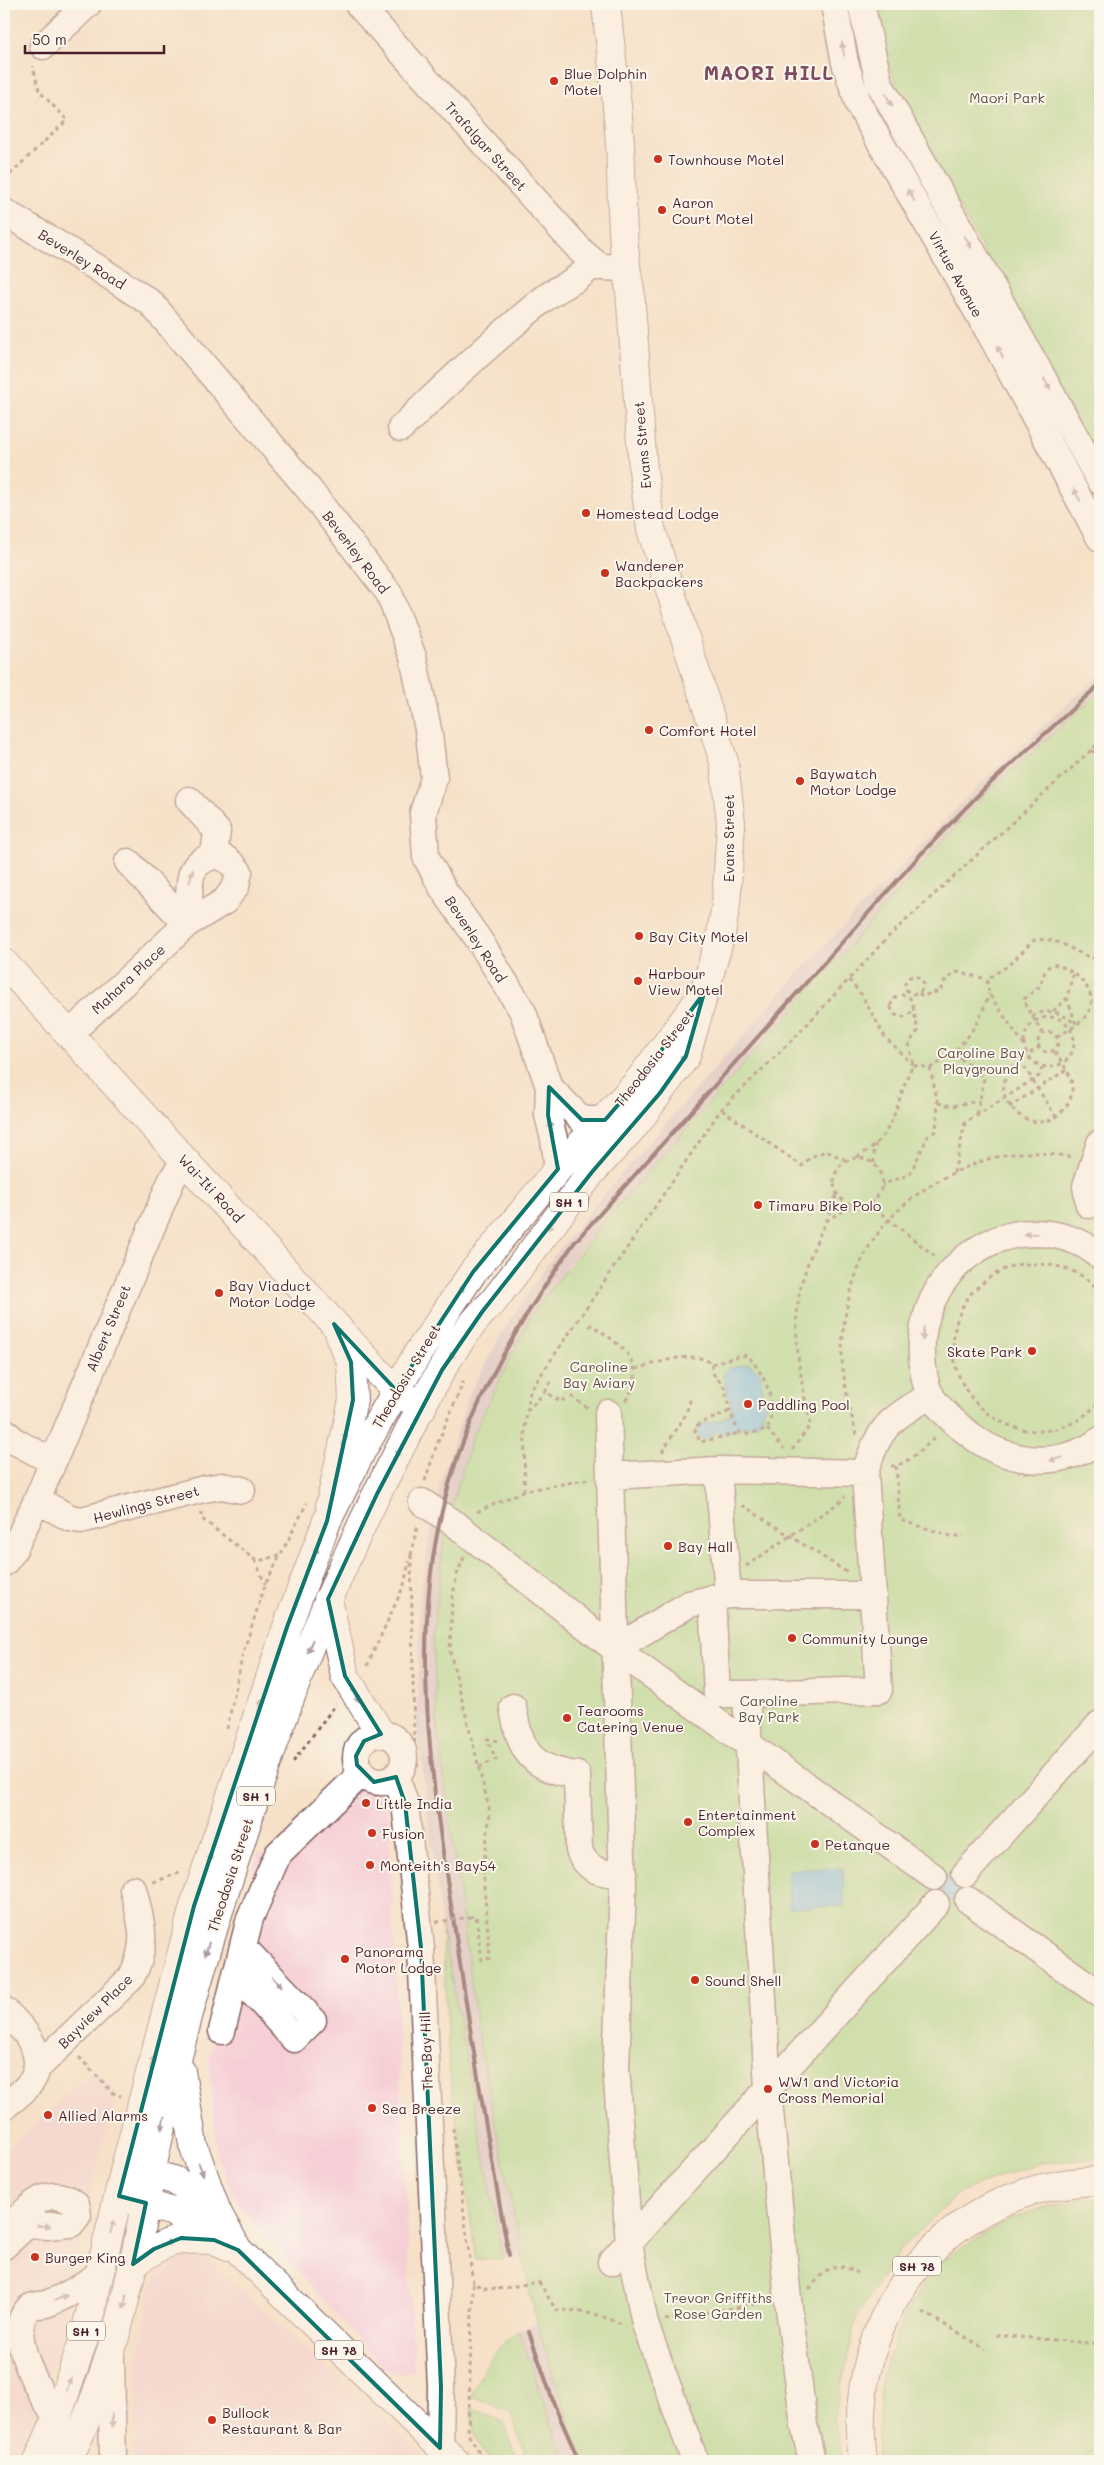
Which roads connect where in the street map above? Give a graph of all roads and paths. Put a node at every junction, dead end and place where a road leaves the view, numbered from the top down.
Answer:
1 (88, 4) edge
2 (358, 4) edge
3 (606, 4) edge
4 (834, 4) edge
5 (861, 4) edge
6 (38, 55) joint
7 (4, 180) edge
8 (950, 210) junction
9 (4, 212) edge
10 (928, 223) junction
11 (593, 263) junction
12 (625, 268) junction
13 (402, 428) dead end
14 (1100, 481) edge
15 (1100, 538) edge
16 (1100, 742) edge
17 (1091, 750) junction
18 (1100, 757) edge
19 (189, 800) dead end
20 (214, 856) junction
21 (128, 862) dead end
22 (187, 924) junction
23 (1100, 958) edge
24 (4, 963) edge
25 (1073, 974) junction
26 (987, 979) junction
27 (848, 980) junction
28 (704, 993) junction
29 (919, 993) junction
30 (908, 994) junction
31 (990, 994) junction
32 (1067, 998) junction
33 (913, 1008) junction
34 (1052, 1011) junction
35 (1032, 1016) junction
36 (1036, 1021) junction
37 (1076, 1024) junction
38 (1069, 1029) junction
39 (69, 1034) junction
40 (1044, 1034) junction
41 (1057, 1037) junction
42 (1024, 1045) junction
43 (1040, 1047) junction
44 (1054, 1050) junction
45 (953, 1054) junction
46 (1028, 1055) junction
47 (1020, 1060) junction
48 (1062, 1063) junction
49 (913, 1065) junction
50 (1043, 1066) junction
51 (930, 1068) junction
52 (1066, 1070) junction
53 (1033, 1080) junction
54 (548, 1087) junction
55 (1038, 1088) junction
56 (1006, 1097) junction
57 (980, 1101) junction
58 (938, 1103) junction
59 (1010, 1107) junction
60 (722, 1110) junction
61 (977, 1116) junction
62 (1056, 1117) junction
63 (605, 1120) junction
64 (1100, 1143) edge
65 (876, 1144) junction
66 (857, 1157) junction
67 (185, 1160) junction
68 (846, 1160) junction
69 (875, 1164) junction
70 (558, 1169) junction
71 (954, 1173) dead end
72 (882, 1185) junction
73 (837, 1193) junction
74 (1095, 1197) edge
75 (869, 1204) junction
76 (851, 1205) junction
77 (826, 1221) junction
78 (1090, 1249) edge
79 (952, 1270) junction
80 (976, 1288) junction
81 (1100, 1293) edge
82 (334, 1324) junction
83 (589, 1327) dead end
84 (712, 1364) junction
85 (636, 1369) junction
86 (455, 1378) dead end
87 (551, 1382) dead end
88 (396, 1390) junction
89 (545, 1392) junction
90 (930, 1395) junction
91 (692, 1398) dead end
92 (1100, 1400) edge
93 (422, 1408) junction
94 (527, 1412) junction
95 (608, 1413) junction
96 (730, 1413) junction
97 (4, 1431) edge
98 (739, 1431) junction
99 (1100, 1440) edge
100 (786, 1455) dead end
101 (52, 1461) junction
102 (896, 1466) dead end
103 (865, 1473) junction
104 (649, 1474) junction
105 (610, 1476) junction
106 (719, 1481) junction
107 (204, 1489) junction
108 (242, 1490) dead end
109 (524, 1490) junction
110 (37, 1500) junction
111 (422, 1502) junction
112 (327, 1521) junction
113 (454, 1523) junction
114 (790, 1536) junction
115 (964, 1536) dead end
116 (475, 1540) junction
117 (280, 1555) dead end
118 (255, 1560) junction
119 (4, 1563) edge
120 (272, 1570) dead end
121 (265, 1585) junction
122 (722, 1591) junction
123 (871, 1595) junction
124 (328, 1599) junction
125 (615, 1649) junction
126 (366, 1668) dead end
127 (746, 1694) junction
128 (341, 1699) dead end
129 (513, 1708) dead end
130 (1100, 1724) edge
131 (381, 1734) junction
132 (226, 1735) dead end
133 (750, 1745) junction
134 (525, 1748) junction
135 (293, 1762) dead end
136 (479, 1767) junction
137 (620, 1772) junction
138 (362, 1773) junction
139 (577, 1775) junction
140 (396, 1777) junction
141 (184, 1872) dead end
142 (622, 1874) junction
143 (965, 1874) junction
144 (934, 1877) junction
145 (133, 1889) joint
146 (968, 1900) junction
147 (936, 1904) junction
148 (436, 1922) dead end
149 (243, 1947) junction
150 (236, 1974) junction
151 (1100, 1994) edge
152 (4, 2010) edge
153 (222, 2031) dead end
154 (65, 2041) junction
155 (179, 2052) junction
156 (36, 2068) junction
157 (768, 2089) junction
158 (141, 2104) junction
159 (4, 2107) edge
160 (125, 2168) junction
161 (151, 2174) junction
162 (1100, 2181) edge
163 (119, 2196) junction
164 (146, 2203) junction
165 (217, 2212) junction
166 (4, 2232) edge
167 (214, 2240) junction
168 (629, 2243) junction
169 (4, 2246) edge
170 (238, 2250) junction
171 (611, 2262) dead end
172 (133, 2264) junction
173 (858, 2273) dead end
174 (99, 2274) junction
175 (473, 2283) dead end
176 (498, 2289) dead end
177 (788, 2299) junction
178 (16, 2309) edge
179 (923, 2312) dead end
180 (636, 2323) junction
181 (996, 2335) dead end
182 (1100, 2344) edge
183 (986, 2349) dead end
184 (110, 2355) junction
185 (14, 2364) edge
186 (57, 2417) junction
187 (48, 2457) edge
188 (445, 2457) edge
189 (67, 2461) edge
190 (113, 2461) edge
191 (490, 2461) edge
192 (695, 2461) edge
193 (812, 2461) edge
194 (863, 2461) edge

1 - 6 street
2 - 11 street, Trafalgar Street
3 - 12 main road, Evans Street / SH 1
10 -> 4 street, Virtue Avenue
5 -> 8 street, Virtue Avenue
6 - 7 path
8 - 10 street
8 -> 14 street, Virtue Avenue
9 - 54 street, Beverley Road
15 -> 10 street, Virtue Avenue
11 - 12 street
11 - 13 street
12 - 28 main road, Evans Street / SH 1
16 - 17 path
17 - 18 path
17 - 27 path
19 - 20 street
22 -> 20 street
20 - 22 street, Mahara Place
21 - 22 street
22 - 39 street, Mahara Place
23 - 26 path
24 - 39 main road, Wai-Iti Road
25 - 32 path
25 - 35 path
25 - 37 path
26 - 29 path
26 - 31 path
27 - 49 path
27 - 60 path
28 - 63 main road, Theodosia Street / SH 1
28 -> 93 main road, Theodosia Street / SH 1
29 - 30 path
29 - 30 path
30 - 33 path
30 - 33 path
31 - 42 path
31 - 45 path
32 - 34 path
32 - 37 path
33 - 49 path
34 - 35 path
34 - 37 path
35 - 36 path
36 - 38 path
36 - 40 path
36 - 42 path
37 - 38 path
38 - 41 path
38 - 48 path
39 - 67 main road, Wai-Iti Road
40 - 41 path
40 - 43 path
41 - 44 path
42 - 46 path
43 - 44 path
43 - 46 path
44 - 48 path
45 - 51 path
45 - 57 path
46 - 47 path
46 - 50 path
47 - 53 path
47 - 56 path
48 - 50 path
48 - 52 path
49 - 51 path
49 - 65 path
50 - 53 path
51 - 58 path
52 - 55 path
52 - 62 path
53 - 55 path
53 - 56 path
54 - 63 street, Beverley Road
70 -> 54 street, Beverley Road
55 - 59 path
55 - 62 path
56 - 59 path
56 - 61 path
57 - 58 path
57 - 61 path
58 - 72 path
59 - 62 path
60 - 68 path
60 - 94 path
61 - 71 path
63 - 70 main road, Theodosia Street / SH 1
64 - 74 street
65 - 66 path
65 - 69 path
66 - 68 path
66 - 69 path
67 - 82 main road, Wai-Iti Road
67 - 101 street, Albert Street
68 - 73 path
69 - 72 path
88 -> 70 main road, Theodosia Street / SH 1
72 - 75 path
73 - 76 path
73 - 77 path
74 - 78 street
75 - 76 path
75 - 79 path
76 - 77 path
77 - 100 path
78 -> 79 street
79 - 80 path
79 -> 90 street
80 - 81 path
80 - 92 path
82 - 88 main road, Wai-Iti Road
112 -> 82 main road
83 - 85 path
84 - 85 path
84 - 96 path
84 - 98 path
85 - 95 path
86 - 111 path
87 - 89 path
88 - 93 main road, Wai-Iti Road
88 - 112 main road, Theodosia Street / SH 1
89 - 94 path
89 - 95 path
99 -> 90 street
90 - 103 street
91 - 104 path
93 -> 124 main road, Theodosia Street / SH 1
94 - 109 path
95 - 105 street
96 - 98 path
96 - 98 path
97 - 101 street
101 - 110 street, Albert Street
102 - 115 path
103 - 106 street
103 - 114 path
103 - 123 street
104 - 105 street
104 - 106 street
105 - 109 path
105 - 125 street
106 - 114 path
106 - 122 street
107 - 108 street, Hewlings Street
107 - 110 street, Hewlings Street
107 - 118 path
109 - 113 path
110 - 119 street
111 - 113 street
111 - 126 path
158 -> 112 main road, Theodosia Street / SH 1
113 - 116 street
114 - 122 path
114 - 123 path
116 - 125 street
116 - 136 path
117 - 118 path
118 - 121 path
120 - 121 path
121 - 132 path
122 - 123 street
122 - 125 street
122 - 127 street
123 - 127 street
124 -> 131 main road
124 -> 155 main road, Theodosia Street / SH 1
125 - 133 street
125 - 137 street
127 - 133 street
128 - 135 path
129 - 134 street
130 - 143 street
131 - 138 street
131 - 140 street
133 - 144 street
133 - 157 street
134 - 136 path
134 - 139 street
136 - 148 path, bridge
137 - 139 street
137 - 142 street
138 - 140 street
138 - 149 street
139 - 142 street
140 - 188 street, The Bay Hill
141 - 145 path
142 - 168 street
143 - 144 street
143 - 146 street
144 - 147 street
145 - 154 street, Bayview Place
146 - 147 street
146 - 151 street
147 - 157 street
149 - 150 street
149 -> 150 street
150 - 153 street
152 - 156 street
154 - 156 street, Bayview Place
154 - 158 path
155 -> 161 main road, Theodosia Street / SH 1
155 -> 165 main road
156 - 159 street, Bayview Place
157 - 168 street
157 - 177 street
158 - 160 main road, Theodosia Street / SH 1
160 - 161 main road, SH 78
160 - 163 main road, Theodosia Street / SH 1
161 - 164 main road, Theodosia Street / SH 1
161 - 165 main road, SH 78
162 - 194 main road, SH 78
163 - 164 main road, SH 78
174 -> 163 main road, Theodosia Street / SH 1
164 - 167 main road, SH 78
164 - 172 main road, Theodosia Street / SH 1
165 - 170 main road, SH 78
169 -> 166 street
167 - 170 main road, SH 78
167 -> 172 main road
168 - 171 street
168 - 180 street
170 - 188 main road, SH 78
172 -> 184 main road, Theodosia Street / SH 1
173 - 177 path
178 -> 174 street
186 -> 174 main road, Theodosia Street / SH 1
175 - 191 path
176 - 180 path, bridge
177 - 180 path
177 - 193 street
178 - 185 street
179 - 183 path
180 - 192 street
181 - 182 path
184 - 189 main road, Theodosia Street / SH 1
184 -> 190 street
185 - 186 street
186 - 187 main road, Theodosia Street / SH 1

